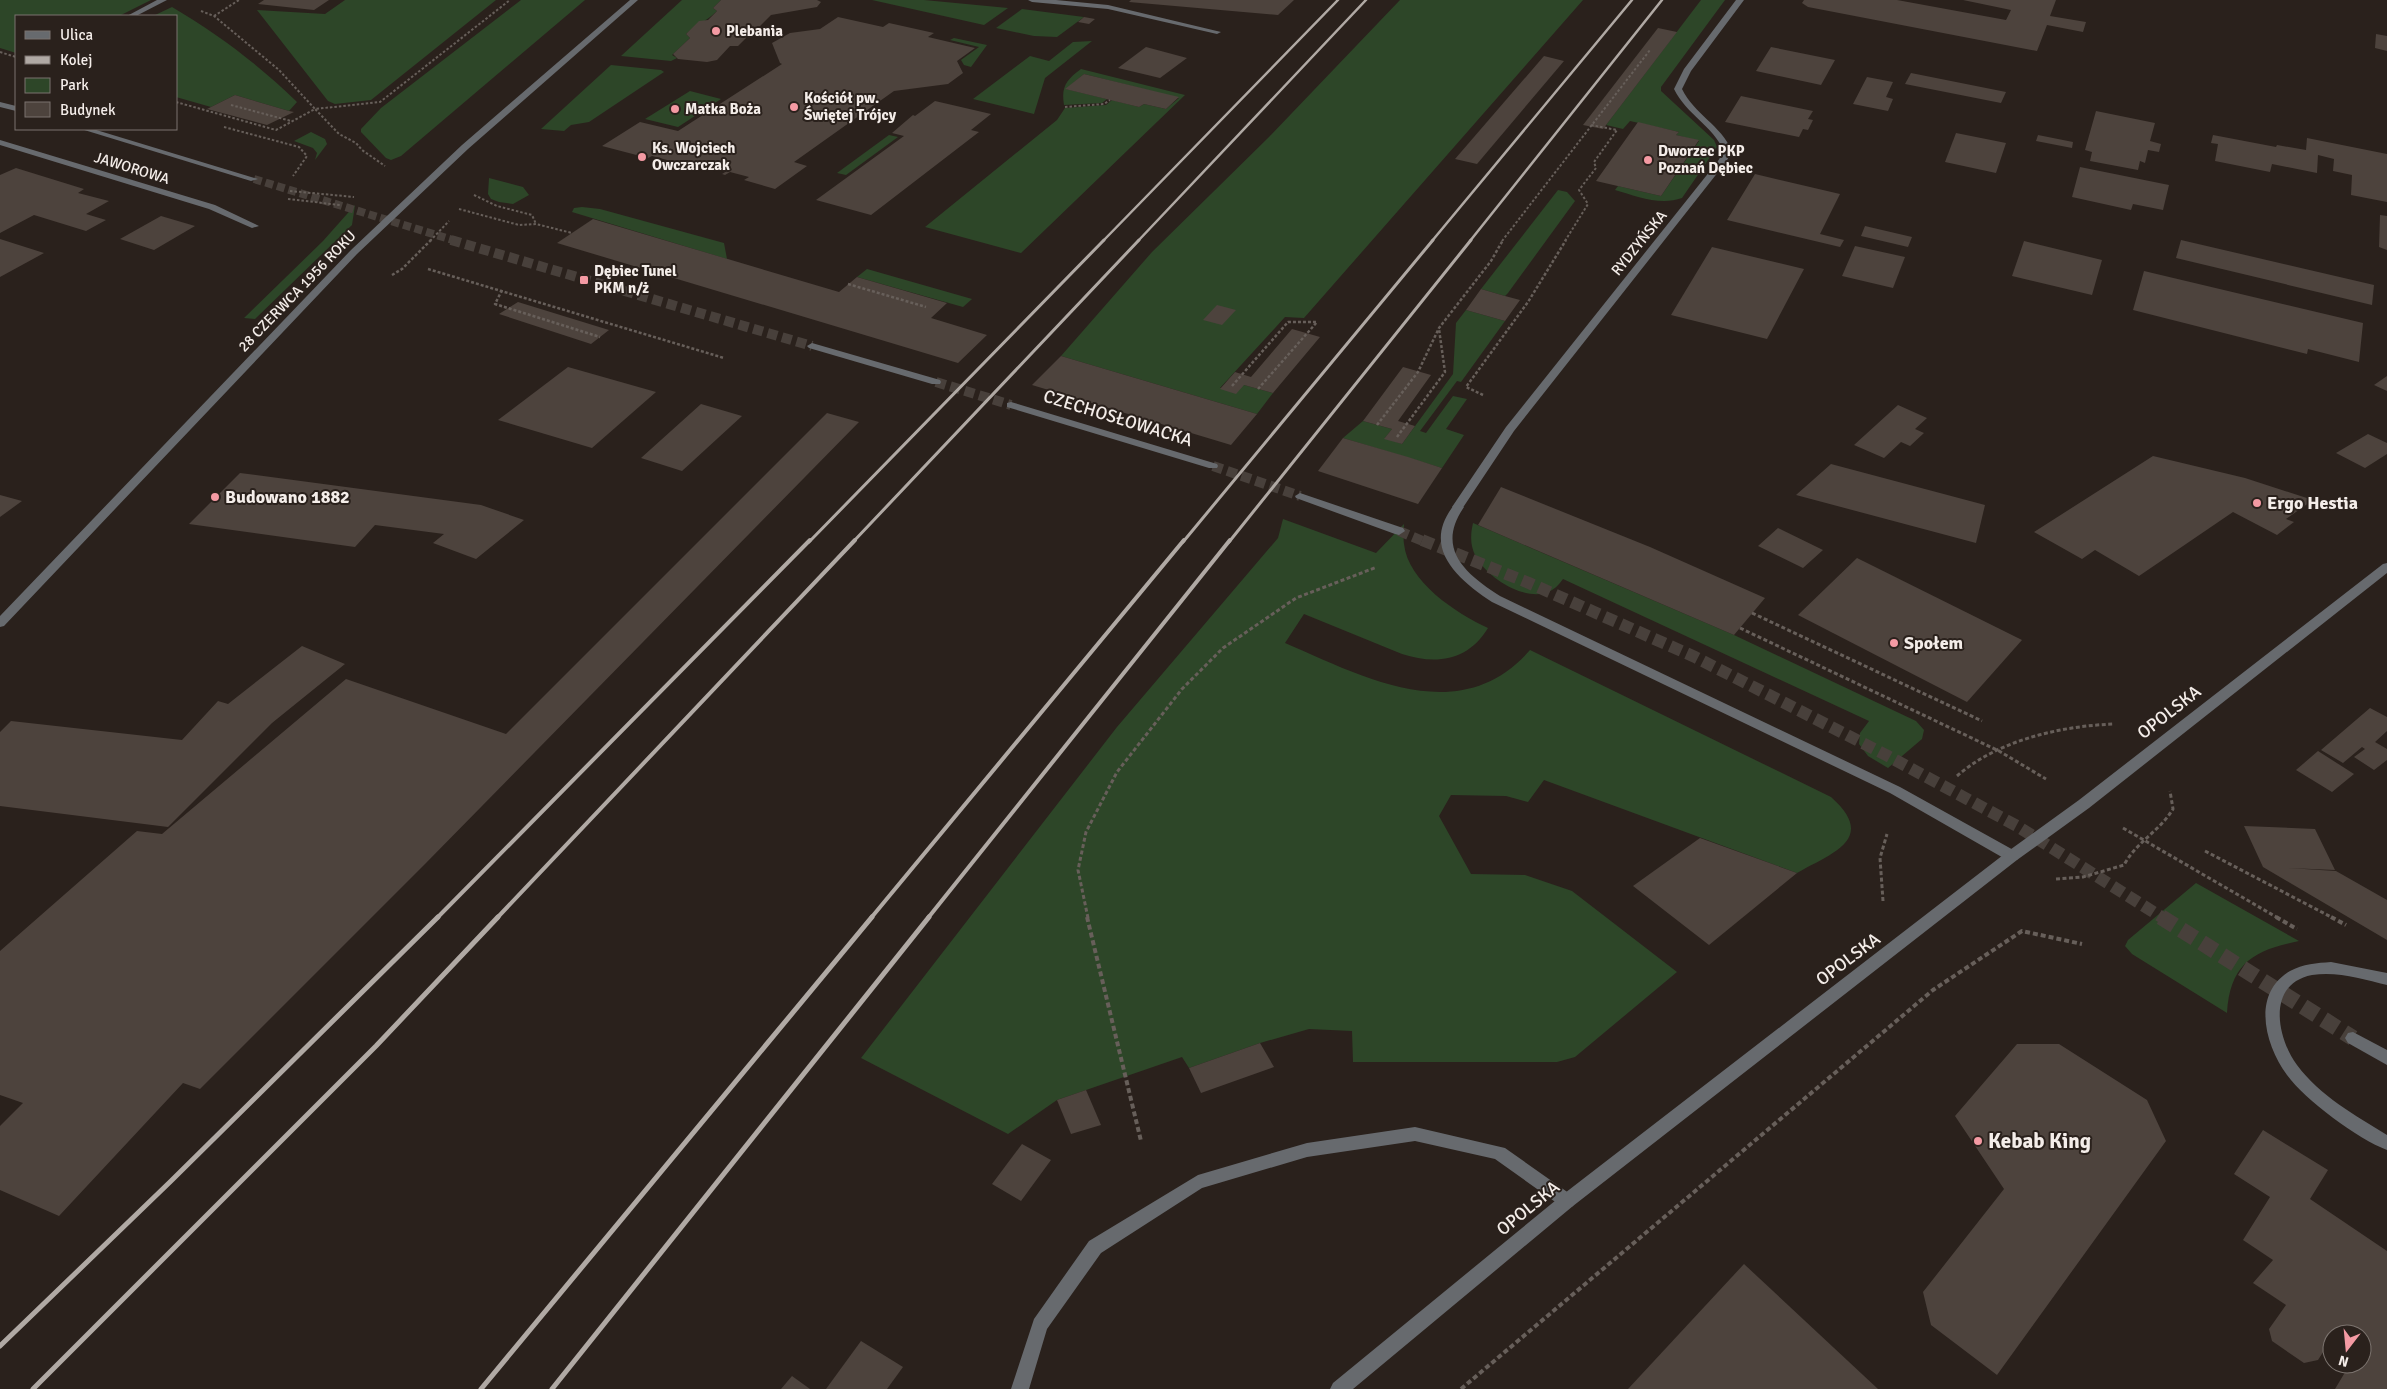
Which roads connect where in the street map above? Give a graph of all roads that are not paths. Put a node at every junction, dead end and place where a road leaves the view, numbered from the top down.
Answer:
1 (164, 0) edge
2 (634, 0) edge
3 (1032, 0) edge
4 (1117, 0) edge
5 (1740, 0) edge
6 (1108, 7) junction
7 (133, 15) edge
8 (1218, 32) dead end
9 (0, 104) edge
10 (15, 109) edge
11 (88, 130) edge
12 (0, 142) edge
13 (254, 179) tunnel mouth
14 (255, 226) dead end
15 (812, 346) tunnel mouth
16 (936, 382) tunnel mouth
17 (1011, 405) tunnel mouth
18 (1214, 466) tunnel mouth
19 (1300, 496) tunnel mouth
20 (1399, 531) tunnel mouth
21 (2387, 567) edge
22 (0, 623) edge
23 (2012, 856) junction
24 (2387, 979) edge
25 (2353, 1038) tunnel mouth
26 (2387, 1058) edge
27 (2387, 1143) edge
28 (1567, 1201) junction
29 (1020, 1389) edge
30 (1338, 1389) edge

1 - 7 street
2 - 22 street, 28 CZERWCA 1956 ROKU
3 - 6 street
4 - 6 street
5 - 23 street, RYDZYŃSKA
6 - 8 street
9 - 10 street
11 - 13 street
12 - 14 street, JAWOROWA
15 - 16 street
17 - 18 street, CZECHOSŁOWACKA
19 - 20 street
21 - 23 street, OPOLSKA
23 - 28 street, OPOLSKA
24 - 27 street
25 - 26 street
28 - 29 street
28 - 30 street, OPOLSKA

